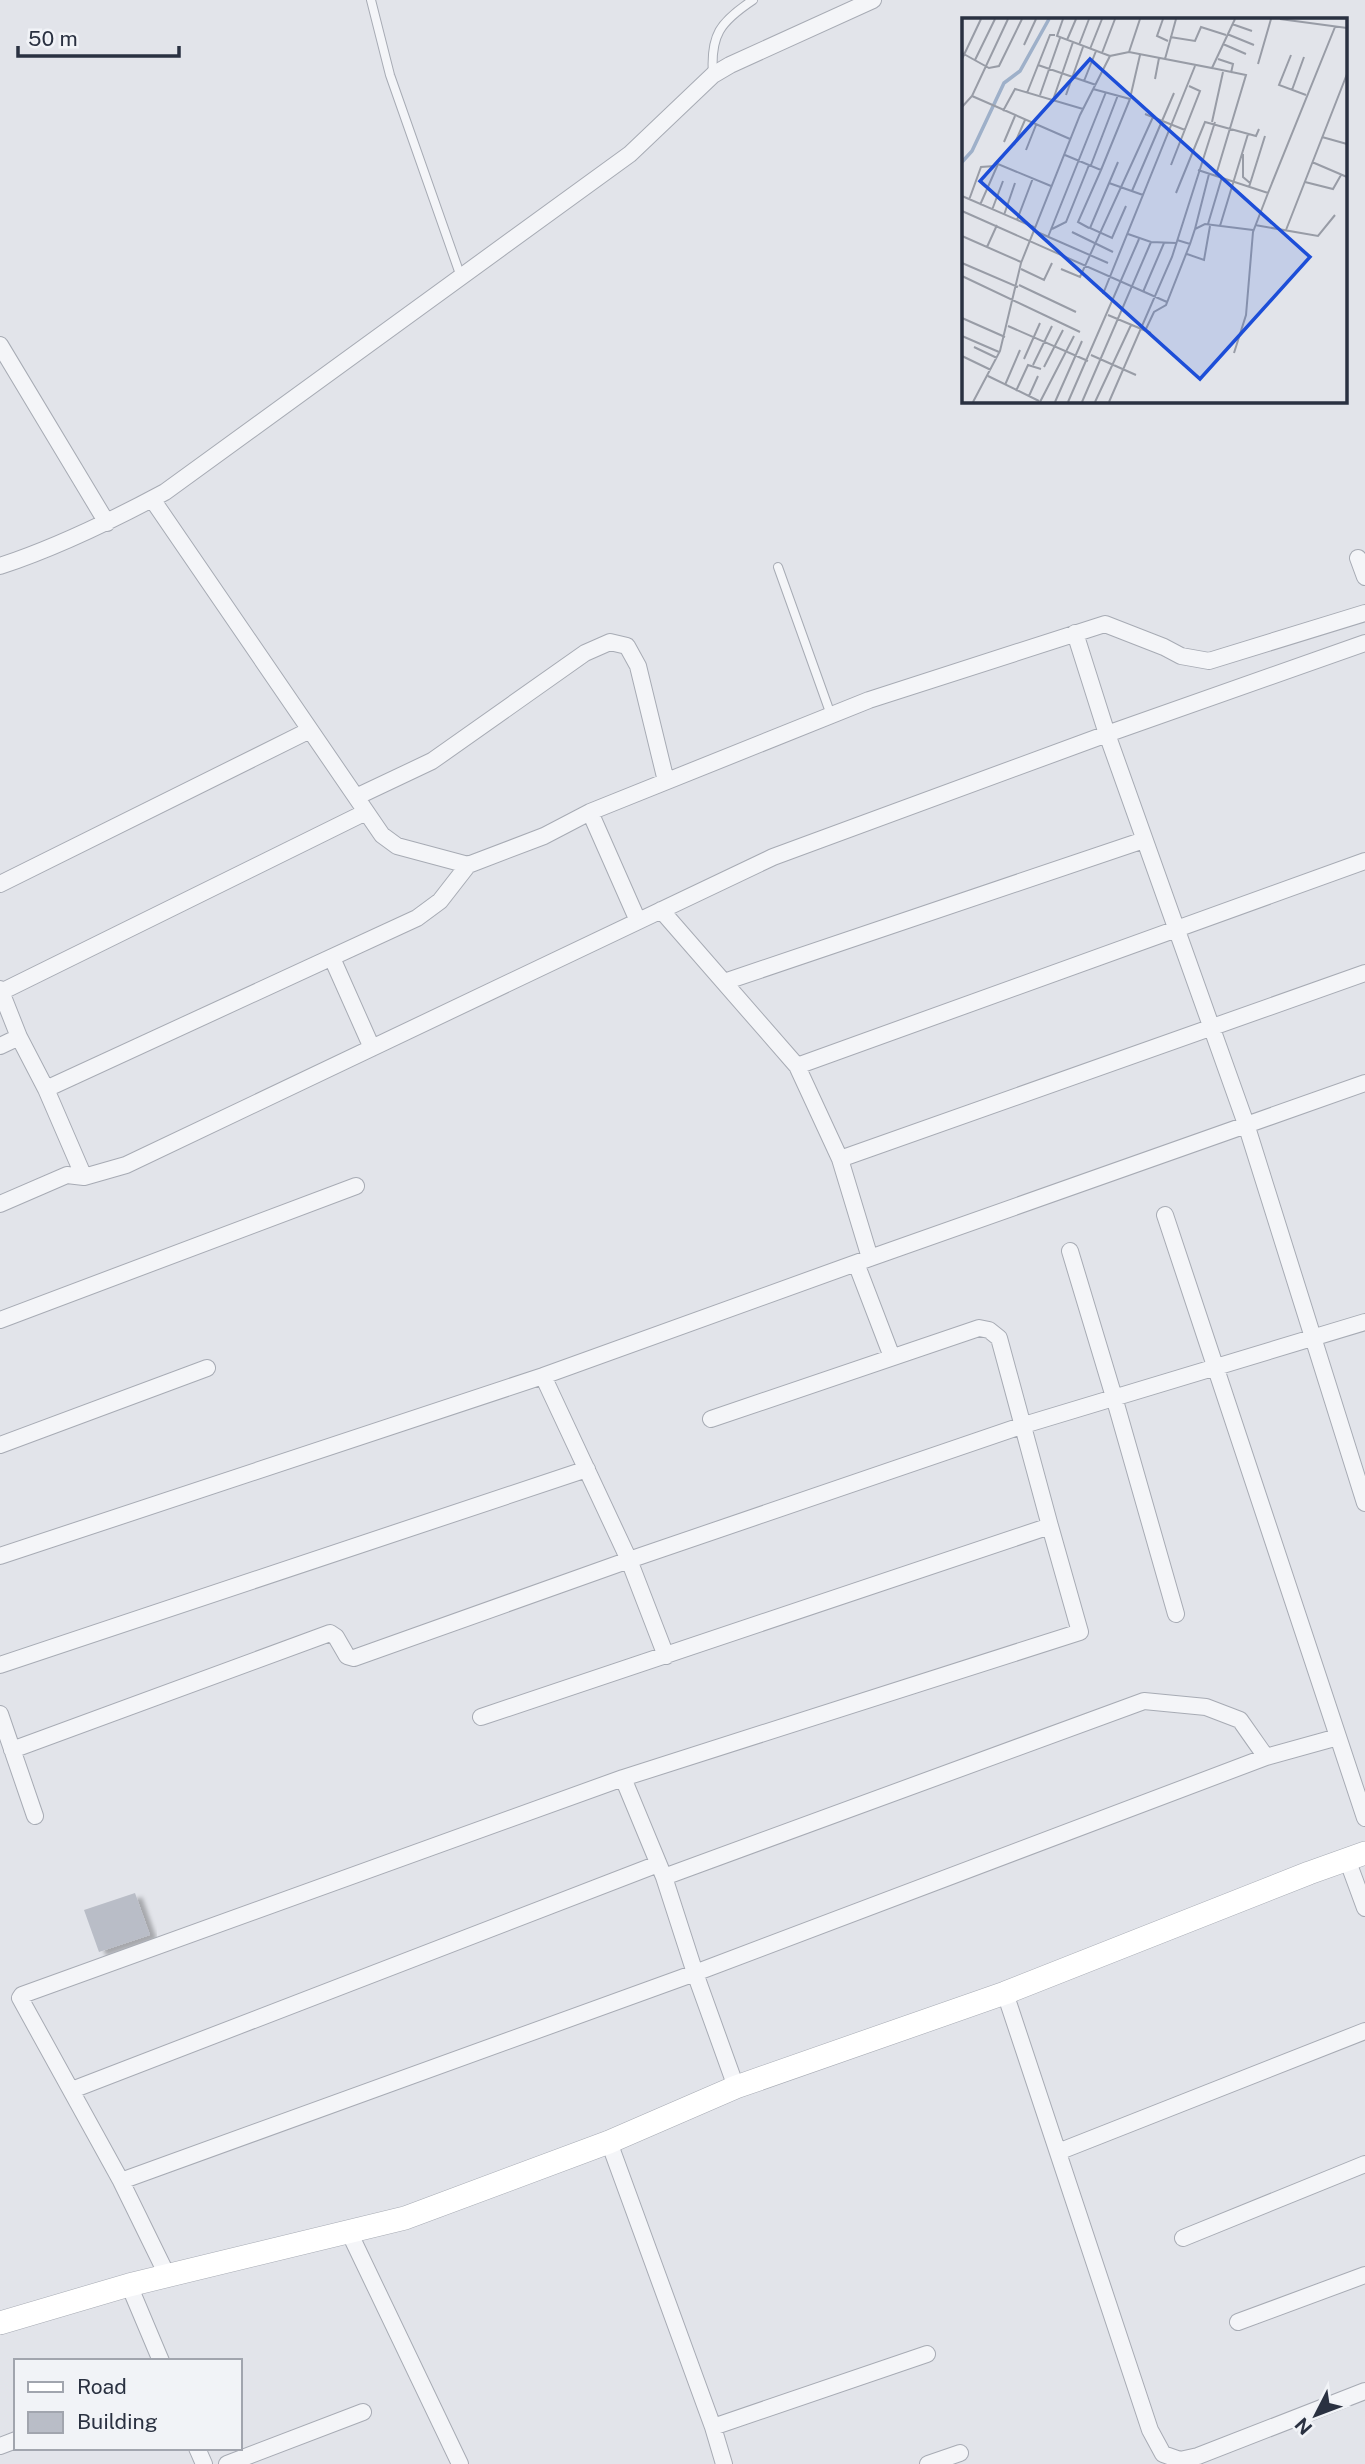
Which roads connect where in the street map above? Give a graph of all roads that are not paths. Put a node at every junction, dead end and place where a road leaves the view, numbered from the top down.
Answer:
1 (371, 0) edge
2 (753, 0) edge
3 (873, 0) edge
4 (713, 75) junction
5 (461, 277) junction
6 (0, 345) edge
7 (152, 499) junction
8 (107, 523) junction
9 (1358, 558) dead end
10 (0, 566) edge
11 (778, 567) dead end
12 (1365, 578) edge
13 (1365, 613) edge
14 (1075, 633) junction
15 (1365, 643) edge
16 (831, 715) junction
17 (310, 730) junction
18 (1107, 734) junction
19 (666, 781) junction
20 (356, 797) junction
21 (366, 812) junction
22 (590, 812) junction
23 (1144, 840) junction
24 (1365, 861) edge
25 (468, 865) junction
26 (0, 884) edge
27 (661, 910) junction
28 (638, 921) junction
29 (1175, 929) junction
30 (332, 958) junction
31 (1365, 973) edge
32 (724, 982) junction
33 (0, 990) edge
34 (1212, 1026) junction
35 (19, 1037) junction
36 (0, 1046) edge
37 (372, 1048) junction
38 (797, 1066) junction
39 (1365, 1083) edge
40 (46, 1089) junction
41 (1246, 1124) junction
42 (840, 1159) junction
43 (84, 1177) junction
44 (356, 1186) dead end
45 (0, 1204) edge
46 (1165, 1215) dead end
47 (1070, 1251) dead end
48 (863, 1260) junction
49 (0, 1320) edge
50 (1365, 1322) edge
51 (1314, 1337) junction
52 (892, 1357) junction
53 (1215, 1367) junction
54 (207, 1368) dead end
55 (543, 1376) junction
56 (1114, 1397) junction
57 (711, 1419) dead end
58 (1024, 1425) junction
59 (0, 1445) edge
60 (587, 1469) junction
61 (1365, 1503) edge
62 (1049, 1526) junction
63 (0, 1556) edge
64 (629, 1560) junction
65 (1176, 1614) dead end
66 (666, 1656) junction
67 (0, 1665) edge
68 (0, 1714) edge
69 (481, 1717) dead end
70 (1338, 1737) junction
71 (12, 1751) junction
72 (1266, 1757) junction
73 (624, 1779) junction
74 (35, 1816) dead end
75 (1365, 1818) edge
76 (1356, 1856) edge
77 (661, 1870) junction
78 (1365, 1908) edge
79 (695, 1973) junction
80 (1005, 1993) junction
81 (1365, 2031) edge
82 (736, 2087) junction
83 (72, 2091) junction
84 (609, 2142) junction
85 (1058, 2152) junction
86 (1365, 2164) edge
87 (121, 2181) junction
88 (349, 2232) junction
89 (1183, 2238) dead end
90 (1365, 2275) edge
91 (168, 2277) junction
92 (129, 2285) junction
93 (1238, 2322) dead end
94 (0, 2323) edge
95 (927, 2354) dead end
96 (160, 2359) edge
97 (1365, 2391) edge
98 (363, 2412) dead end
99 (713, 2427) junction
100 (960, 2454) dead end
101 (1200, 2460) edge
102 (227, 2464) edge
103 (460, 2464) edge
104 (724, 2464) edge
105 (928, 2464) edge

1 - 5 lane
2 - 4 lane
3 - 4 street
4 - 5 street
5 - 7 street
6 - 8 street
7 - 8 street
7 - 17 street
8 - 10 street
9 - 12 street
11 - 16 lane
13 - 14 street
14 - 16 street
14 - 18 street
15 - 18 street
16 - 19 street
17 - 20 street
17 - 26 street
18 - 23 street
18 - 27 street
19 - 20 street
19 - 22 street
20 - 21 street
21 - 25 street
21 - 33 street
22 - 25 street
22 - 28 street
23 - 29 street
23 - 32 street
24 - 29 street
25 - 30 street
27 - 28 street
27 - 32 street
28 - 37 street
29 - 34 street
29 - 38 street
30 - 37 street
30 - 40 street
31 - 34 street
32 - 38 street
33 - 35 street
34 - 41 street
34 - 42 street
35 - 36 street
35 - 40 street
37 - 43 street
38 - 42 street
39 - 41 street
40 - 43 street
41 - 48 street
41 - 51 street
42 - 48 street
43 - 45 street
44 - 49 street
46 - 53 street
47 - 56 street
48 - 52 street
48 - 55 street
50 - 51 street
51 - 53 street
51 - 61 street
52 - 57 street
52 - 58 street
53 - 56 street
53 - 70 street
54 - 59 street
55 - 60 street
55 - 63 street
56 - 58 street
56 - 65 street
58 - 62 street
58 - 64 street
60 - 64 street
60 - 67 street
62 - 66 street
62 - 73 street
64 - 66 street
64 - 71 street
66 - 69 street
68 - 71 street
70 - 72 street
70 - 75 street
71 - 74 street
72 - 77 street
72 - 79 street
73 - 77 street
73 - 83 street
76 - 78 street
76 - 80 street
77 - 79 street
77 - 83 street
79 - 82 street
79 - 87 street
80 - 82 street
80 - 85 street
81 - 85 street
82 - 84 street
83 - 87 street
84 - 88 street
84 - 99 street
85 - 101 street
86 - 89 street
87 - 91 street
88 - 91 street
88 - 103 street
90 - 93 street
91 - 92 street
92 - 94 street
92 - 96 street
95 - 99 street
97 - 101 street
98 - 102 street
99 - 104 street
100 - 105 street

